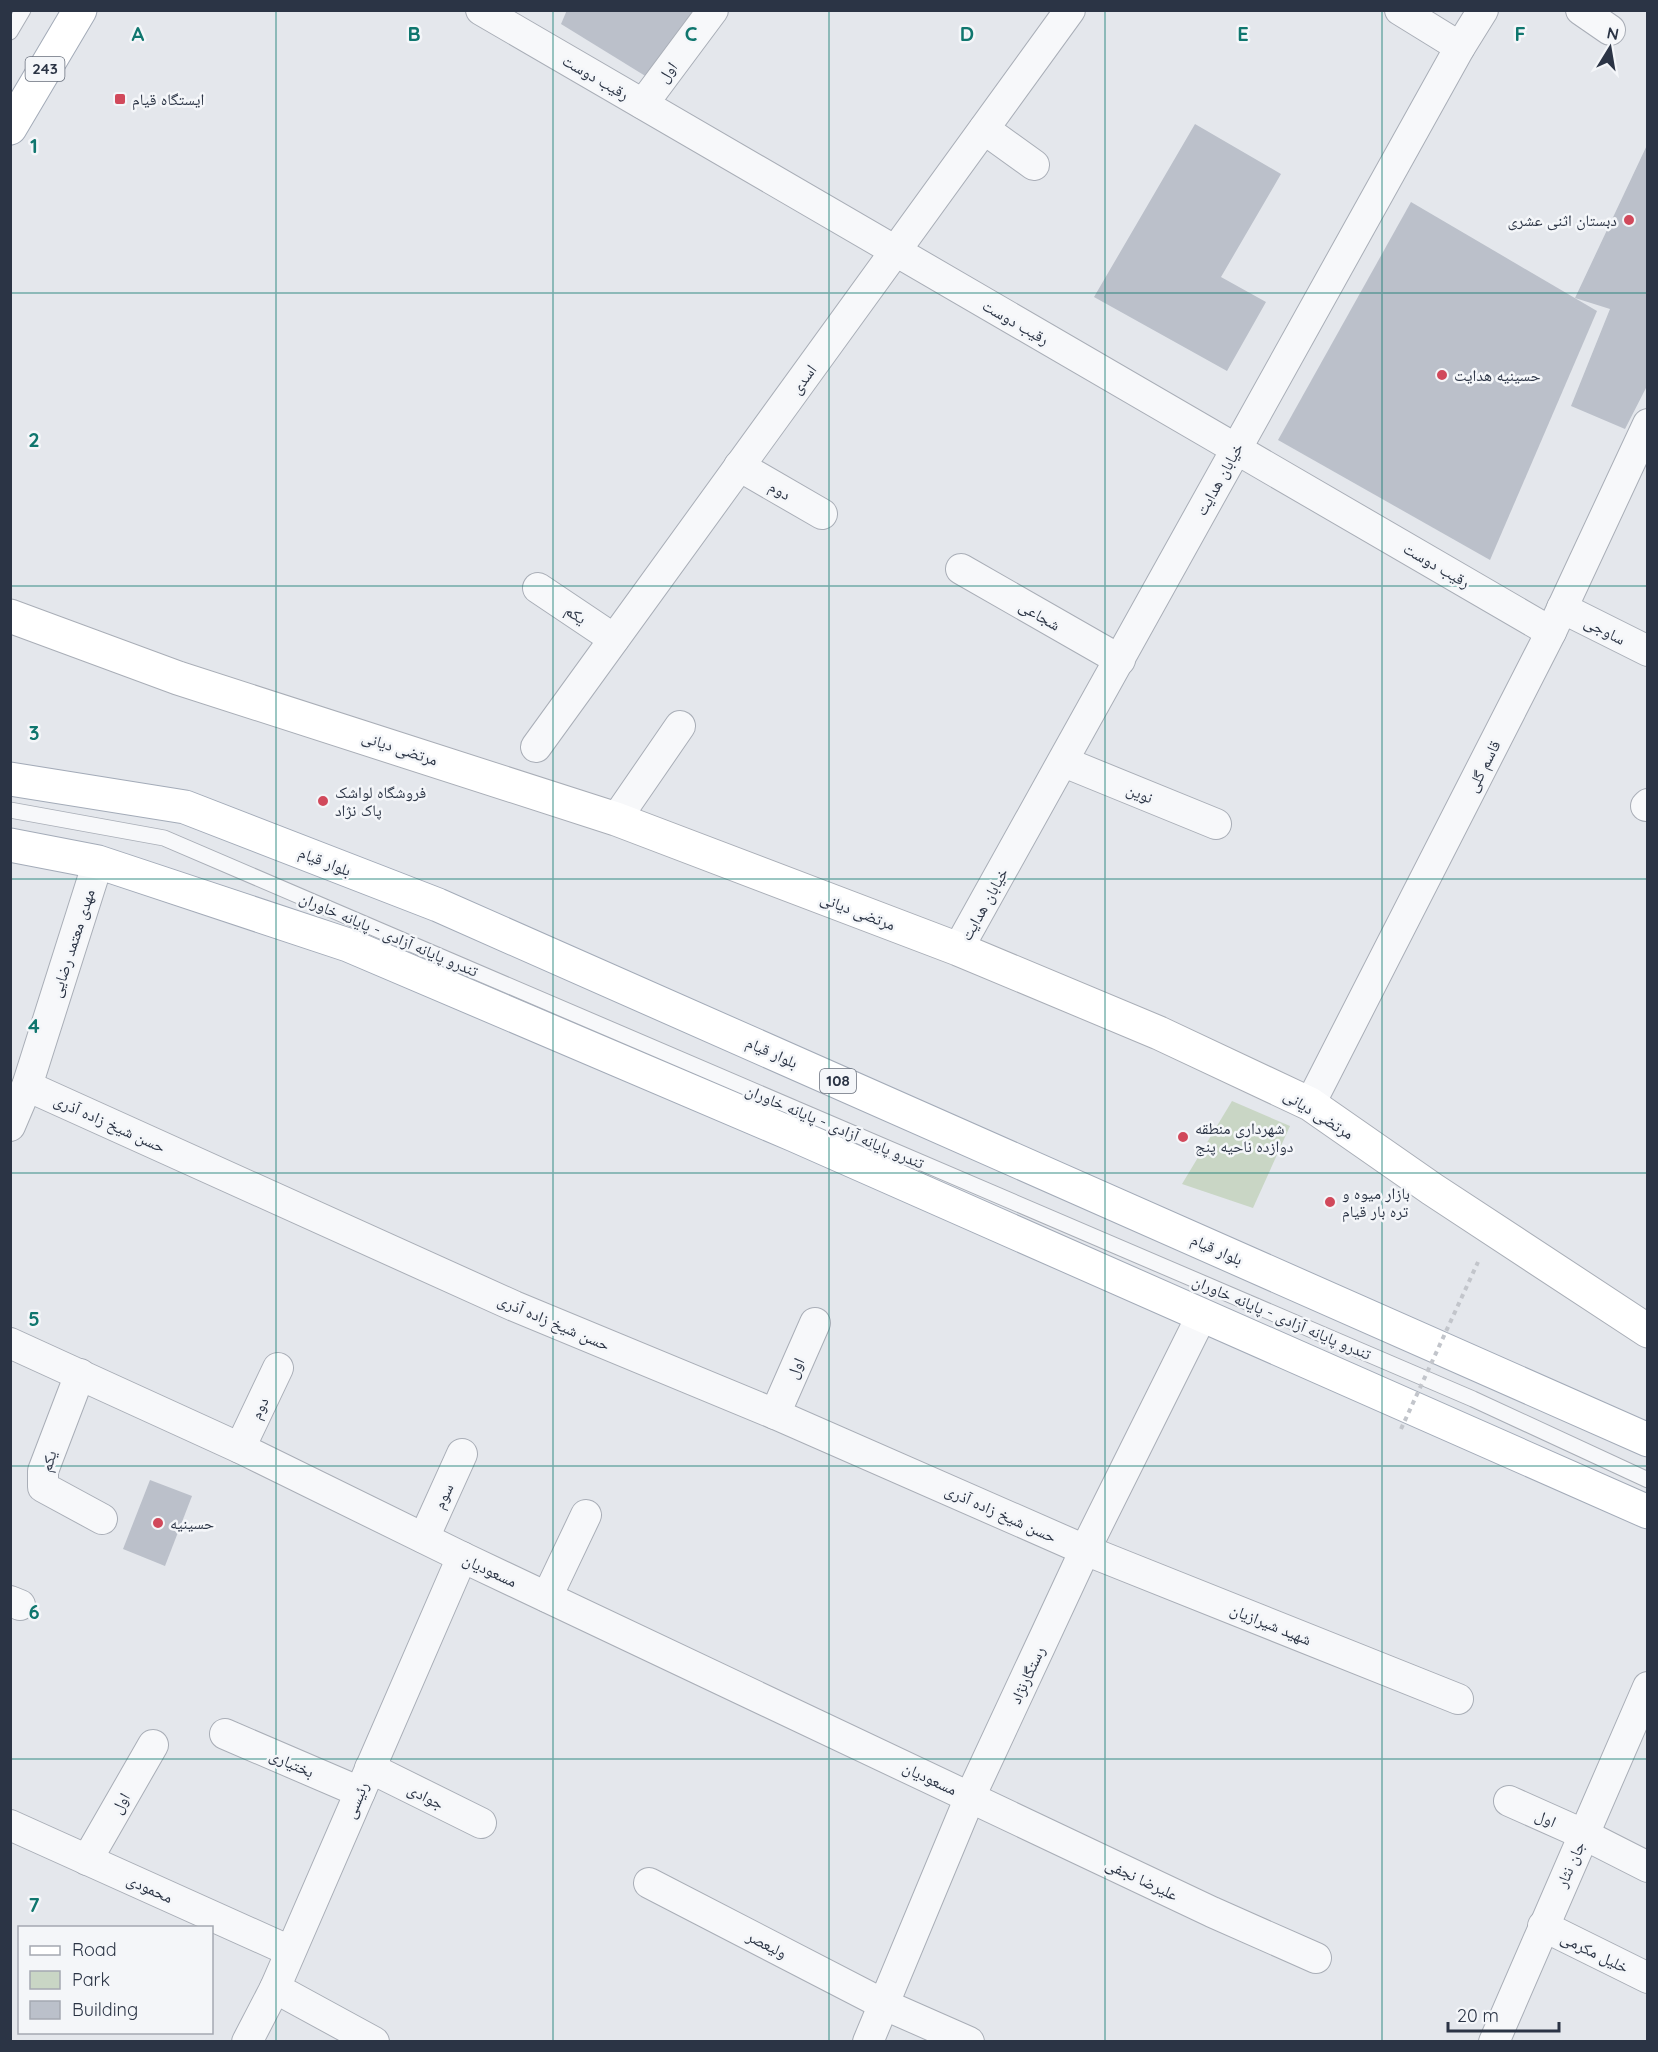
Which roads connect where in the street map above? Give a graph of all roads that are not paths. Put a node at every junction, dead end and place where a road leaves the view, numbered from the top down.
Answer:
1 (23, 10) edge
2 (80, 10) edge
3 (481, 10) edge
4 (713, 10) edge
5 (1070, 10) edge
6 (1400, 10) edge
7 (1484, 10) edge
8 (1581, 10) edge
9 (1610, 30) dead end
10 (10, 32) edge
11 (1460, 47) junction
12 (643, 104) junction
13 (10, 128) edge
14 (984, 129) junction
15 (1034, 165) dead end
16 (895, 252) junction
17 (1647, 424) edge
18 (1236, 449) junction
19 (739, 466) junction
20 (822, 514) dead end
21 (961, 569) dead end
22 (538, 588) dead end
23 (10, 616) edge
24 (1557, 620) junction
25 (614, 639) junction
26 (1647, 651) edge
27 (1120, 660) junction
28 (680, 726) dead end
29 (536, 747) dead end
30 (1064, 762) junction
31 (10, 779) edge
32 (10, 810) edge
33 (616, 819) junction
34 (1216, 824) dead end
35 (10, 845) edge
36 (98, 862) junction
37 (958, 949) junction
38 (27, 1086) junction
39 (1310, 1104) junction
40 (10, 1126) edge
41 (1202, 1315) junction
42 (815, 1323) dead end
43 (1647, 1331) edge
44 (10, 1343) edge
45 (278, 1368) dead end
46 (80, 1374) junction
47 (775, 1413) junction
48 (1647, 1440) edge
49 (240, 1448) junction
50 (462, 1454) dead end
51 (1647, 1480) edge
52 (1647, 1512) edge
53 (586, 1515) dead end
54 (102, 1519) dead end
55 (424, 1538) junction
56 (1085, 1550) junction
57 (462, 1557) junction
58 (547, 1597) junction
59 (1647, 1687) edge
60 (1458, 1698) dead end
61 (225, 1734) dead end
62 (153, 1745) dead end
63 (365, 1780) junction
64 (970, 1797) junction
65 (1509, 1801) dead end
66 (481, 1824) dead end
67 (10, 1825) edge
68 (1583, 1834) junction
69 (87, 1860) junction
70 (1647, 1867) edge
71 (649, 1883) dead end
72 (1543, 1926) junction
73 (290, 1951) junction
74 (1316, 1958) dead end
75 (1647, 1978) edge
76 (274, 1988) junction
77 (885, 2005) junction
78 (247, 2042) edge
79 (374, 2042) edge
80 (868, 2042) edge
81 (969, 2042) edge
82 (1494, 2042) edge

1 - 10 lane
2 - 13 main road, 243
3 - 12 street, رقیب دوست
4 - 12 street, اول
5 - 14 street, اسدی
6 - 11 street
7 - 11 street, خیابان‌ هدایت
8 - 9 street
11 - 18 street, خیابان‌ هدایت
12 - 16 street, رقیب دوست
14 - 15 street
14 - 16 street, اسدی
16 - 18 street, رقیب دوست
16 - 19 street, اسدی
17 - 24 street, قاسم گلی
18 - 24 street, رقیب دوست
18 - 27 street, خیابان‌ هدایت
19 - 20 street, دوم
19 - 25 street, اسدی
21 - 27 street, شجاعی
22 - 25 street, یکم
23 - 33 main road, مرتضی دیانی
24 - 26 street, ساوجی
24 - 39 street, قاسم گلی
25 - 29 street, اسدی
27 - 30 street, خیابان‌ هدایت
28 - 33 street
30 - 34 street, نوین
30 - 37 street, خیابان‌ هدایت
31 - 48 main road, بلوار قیام / 108
32 - 51 lane, تندرو پایانه آزادی - پایانه خاوران
33 - 37 main road, مرتضی دیانی
35 - 36 main road
36 - 38 street, مهدی معتمد رضایی
36 - 41 main road
37 - 39 main road, مرتضی دیانی
38 - 40 street, مهدی معتمد رضایی
38 - 47 street, حسن شیخ زاده آذری
39 - 43 main road, مرتضی دیانی
41 - 52 main road
41 - 56 street, رستگارنژاد
42 - 47 street, اول
44 - 46 street, مسعودیان
45 - 49 street, دوم
46 - 49 street, مسعودیان
46 - 54 street, یکم
47 - 56 street, حسن شیخ زاده آذری
49 - 55 street, مسعودیان
50 - 55 street, سوم
53 - 58 street
55 - 57 street, مسعودیان
56 - 60 street, شهید شیرازیان
56 - 64 street, رستگارنژاد
57 - 58 street, مسعودیان
57 - 63 street, رئیسی
58 - 64 street, مسعودیان
59 - 68 street, جان نثار
61 - 63 street, بختیاری
62 - 69 street, اول
63 - 66 street, جوادی
63 - 73 street, رئیسی
64 - 74 street, علیرضا نجفی
64 - 77 street, رستگارنژاد
65 - 68 street, اول
67 - 69 street, محمودی
68 - 70 street, اول
68 - 72 street, جان نثار
69 - 73 street, محمودی
71 - 77 street, ولیعصر
72 - 75 street, خلیل مکرمی
72 - 82 street, جان نثار
73 - 76 street, رئیسی
76 - 78 street, رئیسی
76 - 79 street
77 - 80 street, رستگارنژاد
77 - 81 street, ولیعصر

